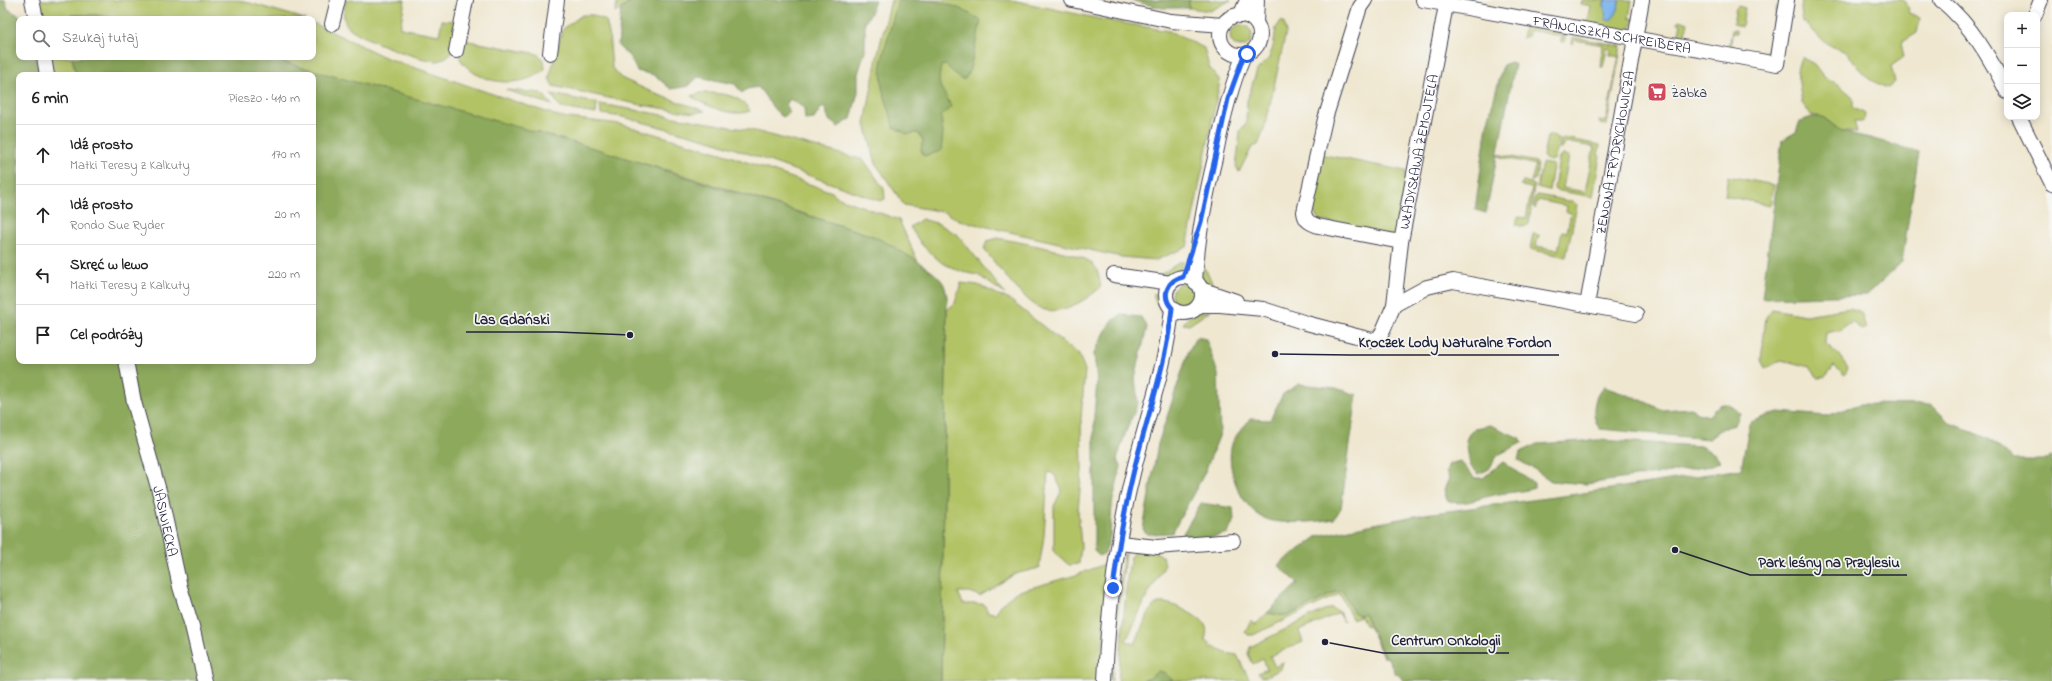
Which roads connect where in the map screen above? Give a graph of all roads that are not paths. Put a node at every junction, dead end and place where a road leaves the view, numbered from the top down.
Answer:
1 (32, 0) edge
2 (338, 0) edge
3 (466, 0) edge
4 (557, 0) edge
5 (1072, 0) edge
6 (1247, 0) edge
7 (1257, 0) edge
8 (1365, 0) edge
9 (1424, 0) edge
10 (1642, 0) edge
11 (1787, 0) edge
12 (1941, 0) edge
13 (2041, 0) edge
14 (1447, 2) edge
15 (2036, 12) edge
16 (35, 16) edge
17 (1240, 16) junction
18 (1256, 23) junction
19 (332, 24) dead end
20 (1222, 32) junction
21 (1635, 38) junction
22 (456, 51) dead end
23 (550, 53) dead end
24 (1237, 54) junction
25 (44, 60) edge
26 (46, 72) edge
27 (2004, 86) edge
28 (2021, 120) edge
29 (2050, 176) edge
30 (1402, 242) junction
31 (1187, 283) junction
32 (1169, 302) junction
33 (1199, 305) junction
34 (1394, 305) junction
35 (1587, 305) junction
36 (1255, 307) junction
37 (1186, 312) junction
38 (1636, 314) dead end
39 (1163, 359) junction
40 (127, 364) edge
41 (1233, 541) dead end
42 (1119, 543) junction
43 (205, 681) edge
44 (1105, 681) edge

1 - 16 street
2 - 19 street
3 - 22 street
4 - 23 street
5 - 20 street
6 - 17 street
7 - 18 street
8 - 30 street
9 - 14 street, FRANCISZKA SCHREIBERA
10 - 21 street, ZENONA FRYDRYCHOWICZA
11 - 21 street, FRANCISZKA SCHREIBERA
12 - 27 street
13 - 15 street
14 - 21 street, FRANCISZKA SCHREIBERA
14 - 30 street, WŁADYSŁAWA ŻEMOJTELA
17 - 18 street
17 - 20 street
18 - 24 street
20 - 24 street
21 - 35 street, ZENONA FRYDRYCHOWICZA
24 - 31 street
25 - 26 street
28 - 29 street
30 - 34 street, WŁADYSŁAWA ŻEMOJTELA
31 - 32 street
31 - 32 street
31 - 33 street
31 - 36 street
32 - 37 street
32 - 39 street
33 - 36 street
33 - 37 street
34 - 35 street
34 - 36 street, WŁADYSŁAWA ŻEMOJTELA
35 - 38 street
37 - 39 street
39 - 42 street
40 - 43 street, JASINIECKA
41 - 42 street
42 - 44 street

